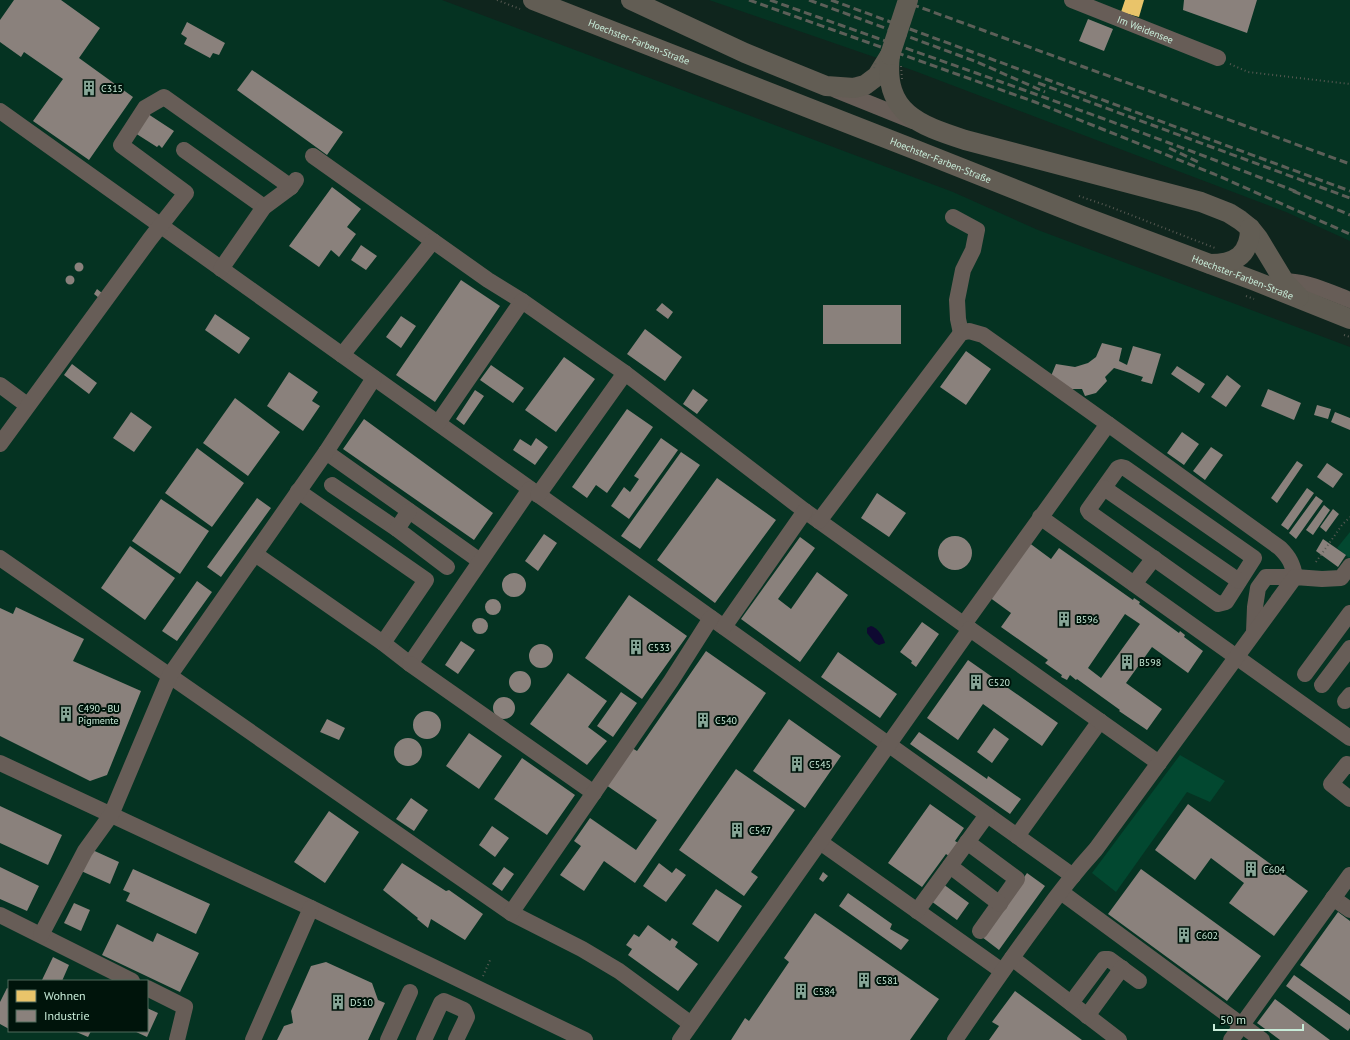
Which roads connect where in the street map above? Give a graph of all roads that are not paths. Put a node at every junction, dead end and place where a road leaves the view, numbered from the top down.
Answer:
1 (533, 0) edge
2 (631, 0) edge
3 (908, 0) edge
4 (1072, 0) edge
5 (567, 6) edge
6 (1218, 58) road end
7 (887, 66) junction
8 (826, 86) junction
9 (0, 111) edge
10 (926, 126) junction
11 (184, 150) dead end
12 (313, 156) dead end
13 (264, 206) junction
14 (953, 217) dead end
15 (160, 226) junction
16 (1250, 228) junction
17 (433, 241) junction
18 (1270, 247) junction
19 (1240, 256) junction
20 (1209, 264) junction
21 (221, 269) junction
22 (1284, 281) junction
23 (1263, 284) junction
24 (1302, 300) junction
25 (1350, 300) edge
26 (522, 302) junction
27 (1350, 319) edge
28 (961, 333) junction
29 (342, 355) junction
30 (625, 373) junction
31 (374, 378) junction
32 (0, 386) edge
33 (28, 405) junction
34 (438, 423) junction
35 (1108, 424) junction
36 (0, 444) edge
37 (326, 452) junction
38 (332, 485) dead end
39 (1104, 488) junction
40 (298, 491) junction
41 (534, 492) junction
42 (409, 511) junction
43 (805, 511) junction
44 (1040, 517) junction
45 (819, 521) junction
46 (397, 530) junction
47 (255, 554) junction
48 (480, 561) junction
49 (1157, 561) junction
50 (2, 564) edge
51 (1350, 566) edge
52 (447, 568) dead end
53 (1295, 577) junction
54 (1239, 582) junction
55 (1137, 586) junction
56 (1350, 613) edge
57 (717, 623) junction
58 (967, 626) junction
59 (1254, 632) junction
60 (383, 643) junction
61 (1350, 648) edge
62 (1236, 657) junction
63 (410, 664) junction
64 (1305, 674) dead end
65 (170, 675) junction
66 (1322, 685) dead end
67 (1100, 721) junction
68 (1350, 738) edge
69 (889, 745) junction
70 (0, 762) edge
71 (1159, 763) junction
72 (1350, 766) edge
73 (594, 793) junction
74 (1350, 799) edge
75 (111, 815) junction
76 (987, 815) junction
77 (1017, 836) junction
78 (820, 842) junction
79 (967, 842) junction
80 (950, 866) junction
81 (1350, 875) edge
82 (1073, 876) junction
83 (1061, 892) junction
84 (1333, 898) junction
85 (1000, 904) junction
86 (311, 908) junction
87 (1350, 910) edge
88 (917, 911) junction
89 (511, 913) junction
90 (0, 915) edge
91 (980, 931) dead end
92 (41, 935) junction
93 (1012, 958) junction
94 (1122, 968) junction
95 (1002, 971) junction
96 (130, 980) edge
97 (1139, 981) dead end
98 (148, 988) edge
99 (410, 992) dead end
100 (1071, 1003) junction
101 (1087, 1016) junction
102 (691, 1024) junction
103 (1241, 1025) junction
104 (577, 1038) edge
105 (177, 1040) edge
106 (254, 1040) edge
107 (388, 1040) edge
108 (424, 1040) edge
109 (456, 1040) edge
110 (680, 1040) edge
111 (955, 1040) edge
112 (1119, 1040) edge
113 (1231, 1040) edge
114 (1262, 1040) edge

1 - 5 main road, Hoechster-Farben-Straße
2 - 8 main road
3 - 7 main road, bridge
4 - 6 street, Im Weidensee
5 - 20 main road, Hoechster-Farben-Straße
7 - 8 main road
7 - 10 main road
8 - 10 street
9 - 15 street
10 - 16 main road
11 - 13 street
12 - 17 street
13 - 15 street
13 - 21 street
14 - 28 street
15 - 21 street
15 - 33 street
16 - 18 main road
16 - 19 main road
17 - 26 street
17 - 29 street
18 - 19 street
18 - 22 main road
19 - 20 main road
20 - 23 main road, Hoechster-Farben-Straße
21 - 29 street
22 - 23 street
22 - 24 main road
22 - 25 street
23 - 24 main road, Hoechster-Farben-Straße
24 - 27 main road, Hoechster-Farben-Straße
26 - 30 street
26 - 34 street
28 - 35 street
28 - 45 street
29 - 31 street
30 - 41 street
30 - 43 street
31 - 34 street
31 - 37 street
32 - 33 street
33 - 36 street
34 - 41 street
35 - 44 street
35 - 53 street
37 - 40 street
37 - 42 street
38 - 46 street
39 - 49 street
39 - 54 street
39 - 54 street
40 - 47 street
40 - 60 street
41 - 48 street
41 - 57 street
42 - 46 street
42 - 48 street
43 - 45 street
43 - 57 street
44 - 55 street
44 - 58 street
45 - 58 street
46 - 52 street
47 - 60 street
47 - 65 street
48 - 63 street
49 - 54 street
49 - 55 street
50 - 65 street
51 - 53 street
53 - 59 street
53 - 59 street
55 - 62 street
56 - 64 street
57 - 69 street
57 - 73 street
58 - 67 street
58 - 69 street
59 - 62 street
60 - 63 street
61 - 66 street
62 - 68 street
62 - 71 street
63 - 73 street
65 - 75 street
65 - 89 street
67 - 71 street
67 - 77 street
69 - 76 street
69 - 78 street
70 - 75 street
71 - 82 street
72 - 74 street
73 - 89 street
75 - 86 street
75 - 92 street
76 - 77 street
76 - 79 street
77 - 82 street
78 - 88 street
78 - 102 street
79 - 80 street
79 - 85 street
80 - 85 street
80 - 88 street
81 - 84 street
82 - 83 street
83 - 93 street
83 - 103 street
84 - 87 street
84 - 103 street
85 - 91 street
86 - 104 street
86 - 106 street
88 - 95 street
89 - 102 street
90 - 92 street
92 - 96 street
93 - 95 street
93 - 100 street
94 - 97 street
94 - 100 street
94 - 101 street
95 - 111 street
98 - 105 street
99 - 107 street
100 - 101 street
101 - 112 street
102 - 110 street
103 - 113 street
103 - 114 street
108 - 109 street

